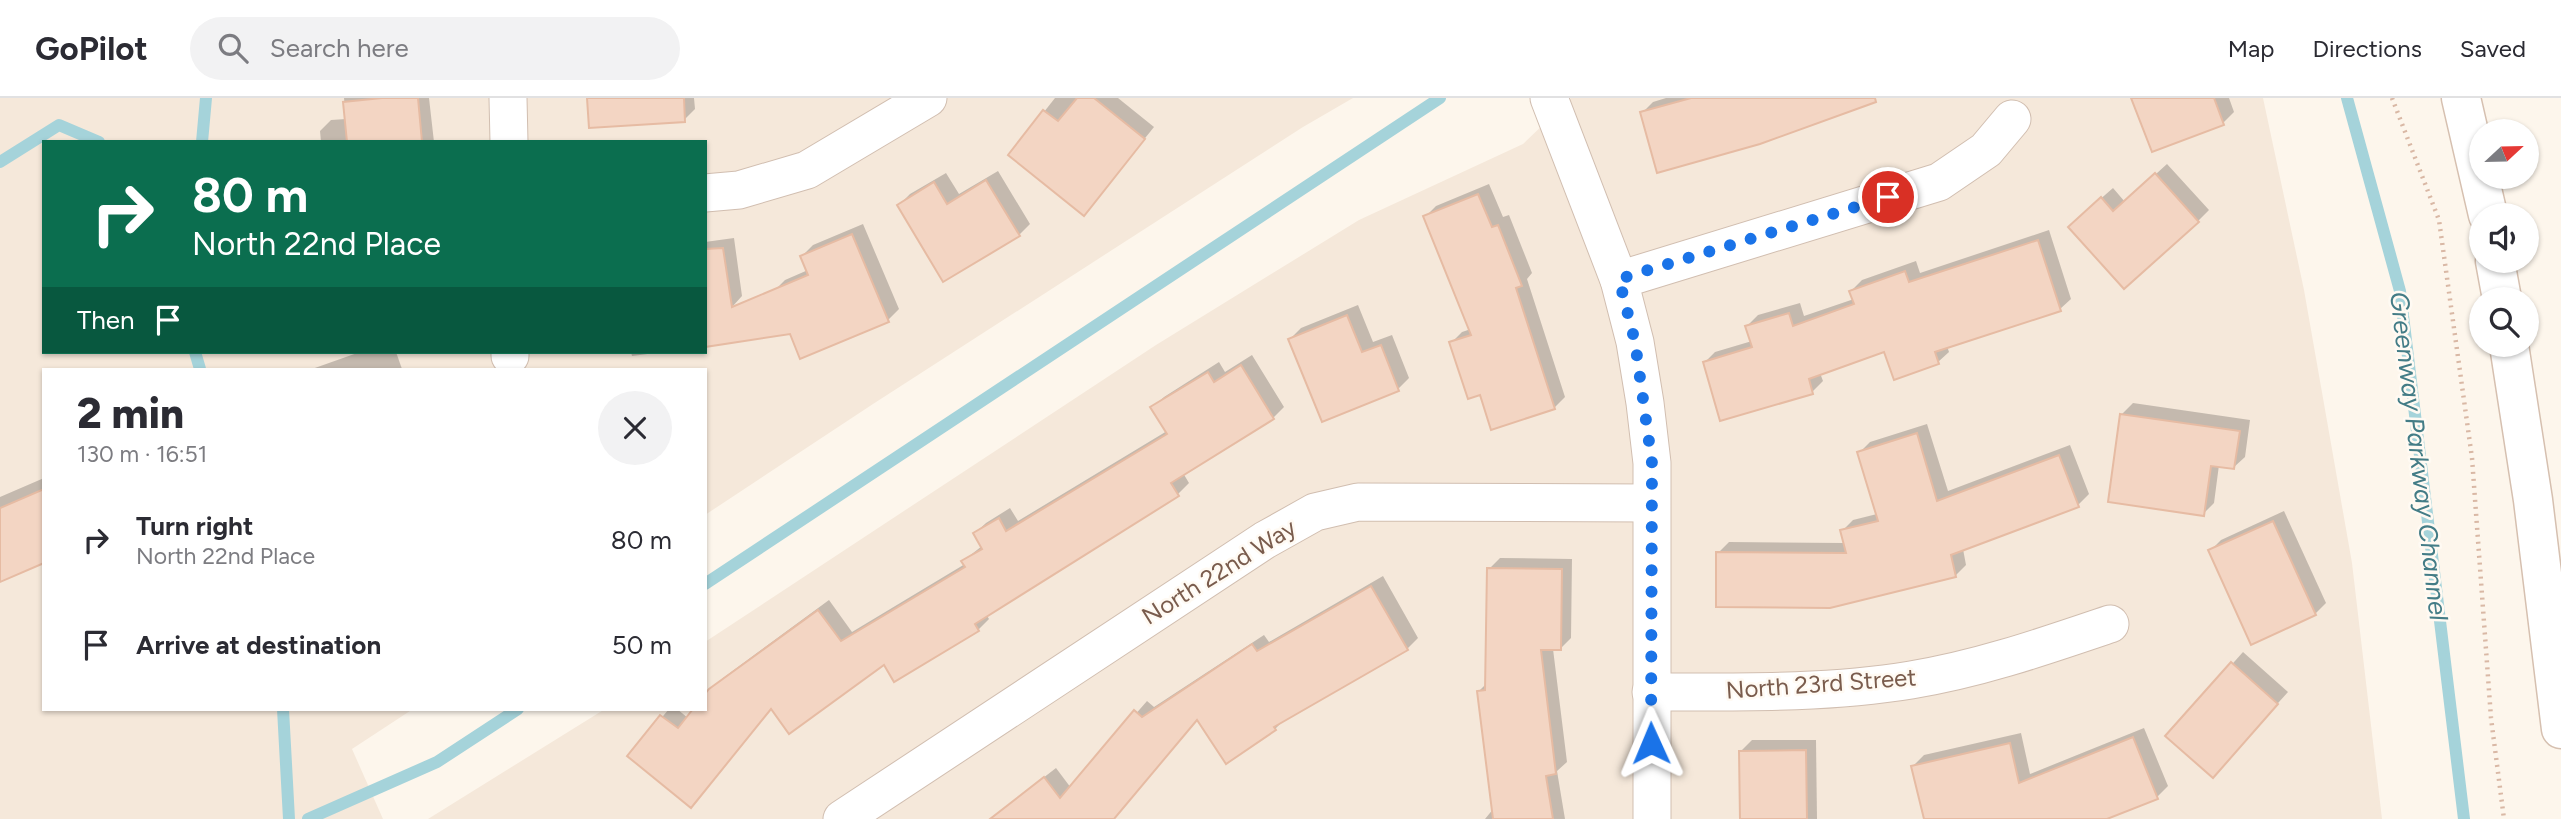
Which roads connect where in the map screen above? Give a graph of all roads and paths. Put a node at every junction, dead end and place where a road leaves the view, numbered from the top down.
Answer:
1 (508, 98) edge
2 (928, 98) edge
3 (2392, 98) edge
4 (2461, 98) edge
5 (1554, 110) edge
6 (2012, 119) dead end
7 (509, 140) edge
8 (707, 192) edge
9 (2485, 203) edge
10 (1619, 279) junction
11 (2511, 357) edge
12 (1651, 503) junction
13 (2110, 624) dead end
14 (1651, 692) junction
15 (2561, 729) edge
16 (842, 819) edge
17 (1652, 819) edge
18 (2504, 819) edge

1 - 7 street
2 - 8 street
3 - 18 path
4 - 9 main road
5 - 10 street
6 - 10 street
10 - 12 street
11 - 15 main road
12 - 14 street
12 - 16 street, North 22nd Way
13 - 14 street, North 23rd Street
14 - 17 street

